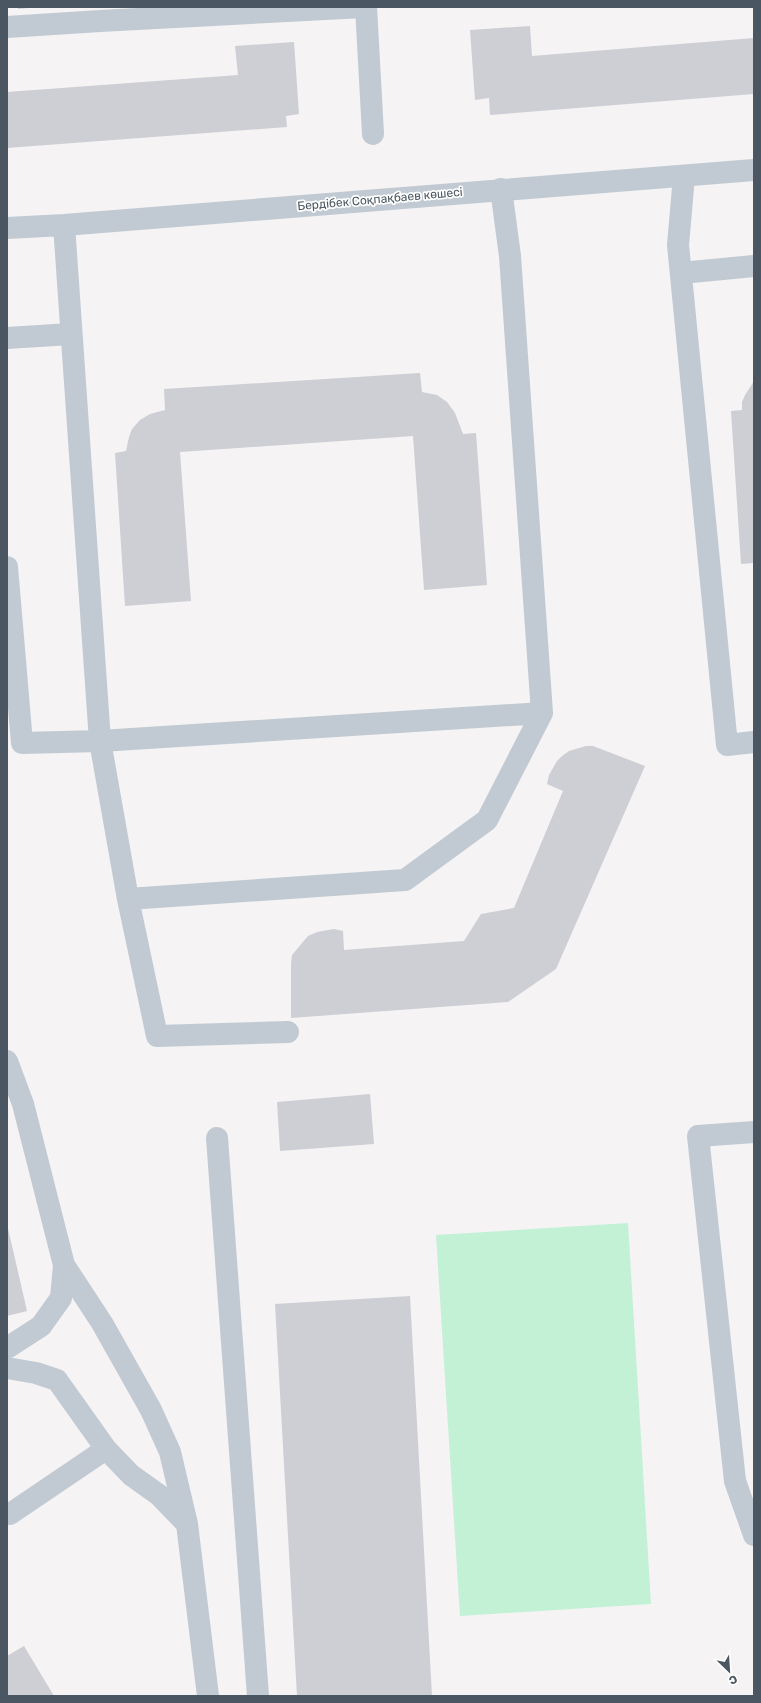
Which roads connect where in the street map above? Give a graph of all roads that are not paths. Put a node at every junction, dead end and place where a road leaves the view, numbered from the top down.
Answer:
1 (365, 7) edge
2 (99, 14) edge
3 (7, 28) edge
4 (373, 134) dead end
5 (754, 170) edge
6 (684, 176) junction
7 (501, 189) junction
8 (64, 224) junction
9 (7, 228) edge
10 (754, 266) edge
11 (681, 273) junction
12 (71, 334) junction
13 (7, 338) edge
14 (7, 567) edge
15 (542, 713) junction
16 (100, 741) junction
17 (754, 742) edge
18 (128, 899) junction
19 (288, 1032) dead end
20 (7, 1061) edge
21 (754, 1132) edge
22 (217, 1138) dead end
23 (64, 1265) junction
24 (7, 1348) edge
25 (7, 1368) edge
26 (106, 1449) junction
27 (10, 1514) dead end
28 (187, 1524) junction
29 (754, 1535) edge
30 (208, 1696) edge
31 (258, 1696) edge

1 - 2 street
1 - 4 street
2 - 3 street
5 - 6 street, Бердібек Соқпақбаев көшесі
6 - 7 street, Бердібек Соқпақбаев көшесі
6 - 11 street
7 - 8 street, Бердібек Соқпақбаев көшесі
7 - 15 street
8 - 9 street, Бердібек Соқпақбаев көшесі
8 - 12 street
10 - 11 street
11 - 17 street
12 - 13 street
12 - 16 street
14 - 16 street
15 - 16 street
15 - 18 street
16 - 18 street
18 - 19 street
20 - 23 street
21 - 29 street
22 - 31 street
23 - 24 street
23 - 28 street
25 - 26 street
26 - 27 street
26 - 28 street
28 - 30 street

